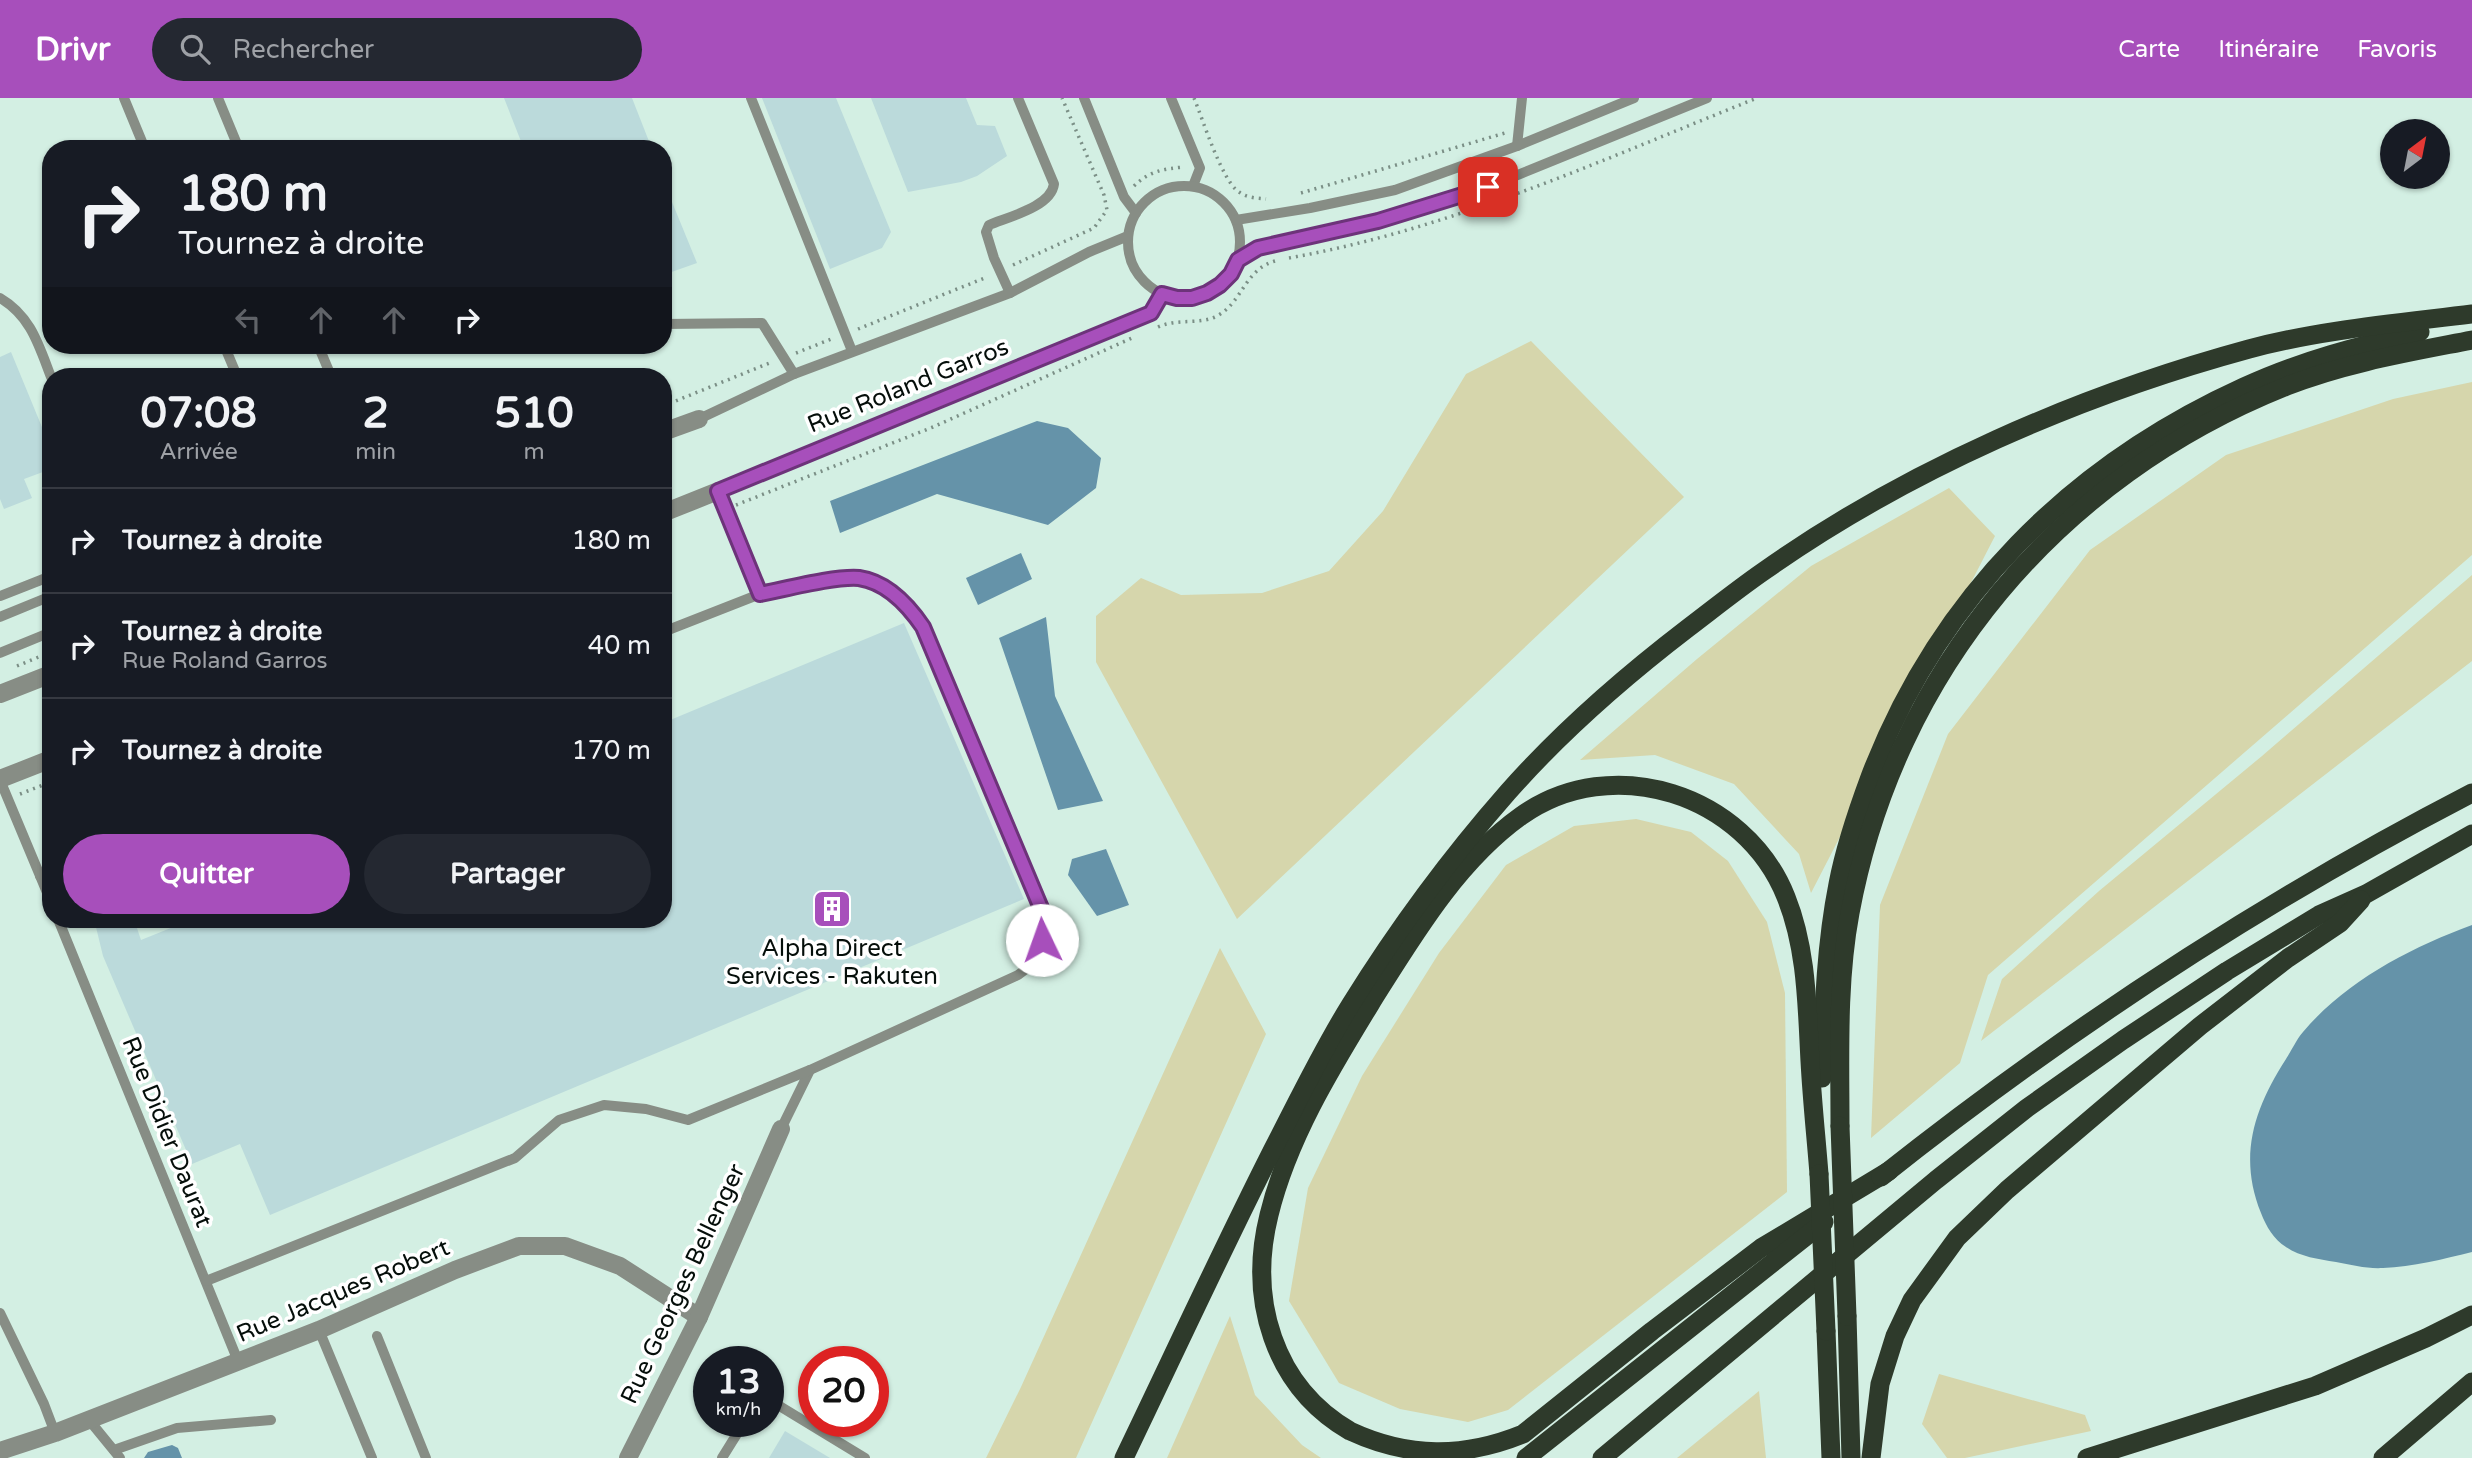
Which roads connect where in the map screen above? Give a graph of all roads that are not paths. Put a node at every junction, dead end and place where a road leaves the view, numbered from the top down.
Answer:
1 (124, 98) edge
2 (218, 98) edge
3 (751, 98) edge
4 (1018, 98) edge
5 (1084, 98) edge
6 (1171, 98) edge
7 (1522, 98) edge
8 (1634, 98) edge
9 (1707, 98) edge
10 (141, 140) edge
11 (235, 140) edge
12 (1517, 146) junction
13 (1193, 186) junction
14 (1136, 213) junction
15 (1236, 220) junction
16 (1128, 236) junction
17 (1238, 260) junction
18 (1010, 293) junction
19 (1162, 294) junction
20 (0, 298) edge
21 (2472, 315) edge
22 (672, 324) edge
23 (2472, 340) edge
24 (852, 351) junction
25 (47, 368) edge
26 (794, 374) junction
27 (699, 419) joint
28 (672, 429) edge
29 (718, 491) junction
30 (672, 509) edge
31 (42, 580) edge
32 (760, 594) junction
33 (0, 596) edge
34 (42, 600) edge
35 (0, 617) edge
36 (672, 628) edge
37 (42, 636) edge
38 (0, 653) edge
39 (42, 678) edge
40 (0, 694) edge
41 (42, 763) edge
42 (0, 780) edge
43 (2472, 793) edge
44 (2472, 834) edge
45 (40, 876) joint
46 (42, 881) edge
47 (2366, 894) junction
48 (62, 928) edge
49 (810, 1070) junction
50 (780, 1129) joint
51 (1889, 1171) junction
52 (1819, 1174) junction
53 (206, 1281) junction
54 (0, 1314) edge
55 (2472, 1315) edge
56 (699, 1317) junction
57 (319, 1330) junction
58 (377, 1336) dead end
59 (238, 1361) junction
60 (2472, 1382) edge
61 (784, 1409) edge
62 (89, 1420) junction
63 (271, 1420) dead end
64 (55, 1433) junction
65 (735, 1437) edge
66 (0, 1451) edge
67 (117, 1454) edge
68 (372, 1458) edge
69 (426, 1458) edge
70 (628, 1458) edge
71 (722, 1458) edge
72 (865, 1458) edge
73 (1124, 1458) edge
74 (1526, 1458) edge
75 (1602, 1458) edge
76 (1831, 1458) edge
77 (1851, 1458) edge
78 (1871, 1458) edge
79 (2087, 1458) edge
80 (2383, 1458) edge

1 - 10 lane
2 - 11 lane
3 - 24 lane
4 - 18 lane
5 - 14 lane
6 - 13 lane
7 - 12 lane
8 - 12 lane
9 - 17 lane
12 - 15 lane
13 - 14 lane
13 - 15 lane
14 - 16 lane
15 - 17 lane
16 - 18 lane, Rue Roland Garros
16 - 19 lane
17 - 19 lane
18 - 24 lane, Rue Roland Garros
19 - 29 lane, Rue Roland Garros
20 - 25 lane
21 - 52 highway
21 - 73 highway
22 - 26 lane
23 - 77 highway, bridge
24 - 26 lane, Rue Roland Garros
26 - 27 lane, Rue Roland Garros
27 - 28 street, Rue Roland Garros
29 - 30 street, Rue Roland Garros
29 - 32 lane
31 - 33 lane
32 - 36 lane
32 - 49 lane
34 - 35 lane
37 - 38 lane
39 - 40 street
41 - 42 street
42 - 45 lane
43 - 51 highway
44 - 47 highway
45 - 46 lane
47 - 75 highway
47 - 78 highway
48 - 53 lane, Rue Didier Daurat
49 - 50 lane
49 - 53 lane
50 - 56 street, Rue Georges Bellenger
51 - 52 highway
51 - 74 highway
52 - 76 highway, bridge
53 - 59 lane, Rue Didier Daurat
54 - 64 lane
55 - 79 highway
56 - 57 street, Rue Jacques Robert
56 - 70 street, Rue Georges Bellenger
57 - 59 street, Rue Jacques Robert
57 - 68 lane
58 - 69 lane
59 - 62 street, Rue Jacques Robert
60 - 80 highway
61 - 72 lane
62 - 64 street, Rue Jacques Robert
62 - 67 lane
63 - 67 lane
64 - 66 street, Rue Jacques Robert
65 - 71 lane

